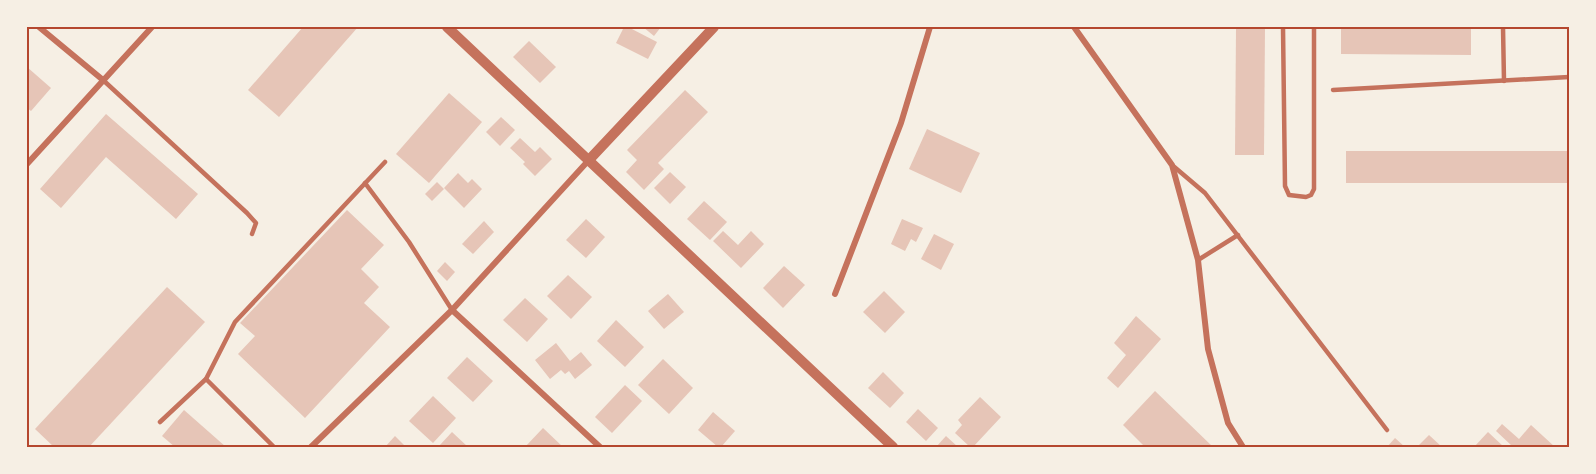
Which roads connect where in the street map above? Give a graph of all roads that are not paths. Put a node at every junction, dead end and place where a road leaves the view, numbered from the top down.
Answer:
1 (39, 27) edge
2 (152, 27) edge
3 (447, 27) edge
4 (714, 27) edge
5 (930, 27) edge
6 (1074, 27) edge
7 (1283, 27) edge
8 (1314, 27) edge
9 (1503, 27) edge
10 (1569, 77) edge
11 (103, 81) junction
12 (1504, 81) junction
13 (1333, 90) dead end
14 (588, 161) junction
15 (385, 162) dead end
16 (27, 164) edge
17 (1172, 165) junction
18 (364, 183) junction
19 (252, 234) dead end
20 (1238, 235) junction
21 (1198, 260) junction
22 (836, 294) dead end
23 (452, 310) junction
24 (206, 379) junction
25 (160, 422) dead end
26 (1387, 430) dead end
27 (274, 447) edge
28 (311, 447) edge
29 (600, 447) edge
30 (893, 447) edge
31 (1244, 447) edge

1 - 11 street
2 - 11 street
3 - 14 street
4 - 14 street
5 - 22 street
6 - 17 street
7 - 8 lane
9 - 12 lane
10 - 12 lane
11 - 16 street
11 - 19 lane
12 - 13 lane
14 - 23 street
14 - 30 street
15 - 18 lane
17 - 20 lane
17 - 21 street
18 - 23 lane
18 - 24 lane
20 - 21 lane
20 - 26 lane
21 - 31 street
23 - 28 street
23 - 29 street
24 - 25 lane
24 - 27 lane

